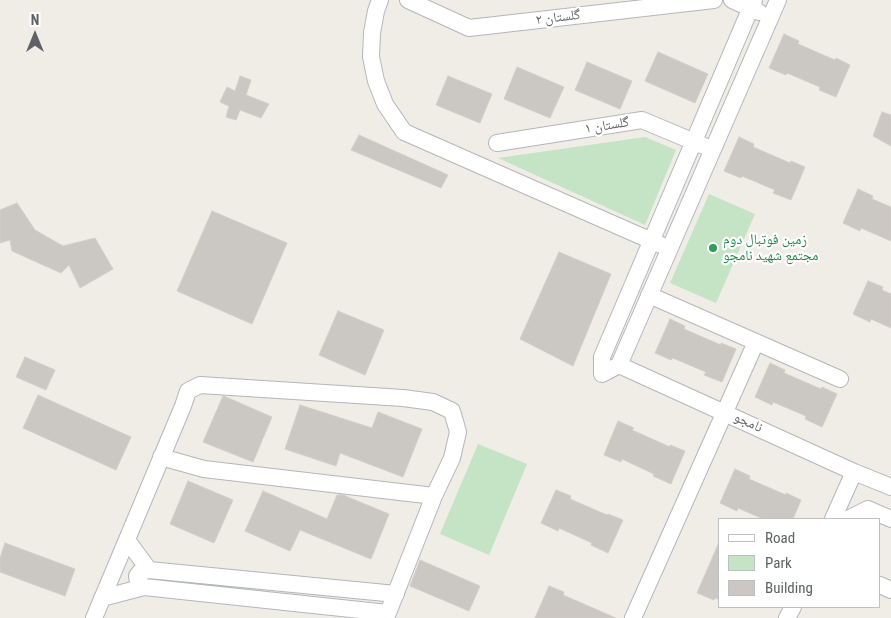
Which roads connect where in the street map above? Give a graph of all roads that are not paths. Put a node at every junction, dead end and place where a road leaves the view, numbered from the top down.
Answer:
1 (380, 0) edge
2 (408, 0) edge
3 (714, 0) edge
4 (732, 0) edge
5 (778, 0) edge
6 (752, 4) edge
7 (770, 17) junction
8 (694, 142) junction
9 (497, 143) dead end
10 (713, 150) junction
11 (652, 241) junction
12 (670, 248) junction
13 (649, 296) junction
14 (756, 342) junction
15 (620, 365) junction
16 (840, 379) dead end
17 (725, 412) junction
18 (161, 457) junction
19 (854, 472) junction
20 (891, 487) edge
21 (434, 496) junction
22 (833, 518) edge
23 (850, 518) edge
24 (891, 519) edge
25 (127, 540) junction
26 (149, 570) junction
27 (144, 587) junction
28 (396, 594) junction
29 (102, 598) junction
30 (387, 616) edge
31 (94, 618) edge
32 (633, 618) edge

1 - 11 street
2 - 3 street, گلستان ۲
4 - 6 street
5 - 7 street
6 - 7 street
6 - 8 street
7 - 10 street
8 - 9 street, گلستان ۱
8 - 10 street, گلستان ۱
8 - 11 street
10 - 12 street
11 - 12 street
11 - 15 street
12 - 13 street
13 - 14 street
13 - 15 street
14 - 16 street
14 - 17 street
15 - 17 street, نامجو
17 - 19 street, نامجو
17 - 32 street
18 - 21 street
18 - 21 street
18 - 25 street
19 - 20 street, نامجو
19 - 22 street
21 - 28 street
23 - 24 street
25 - 26 street
25 - 29 street
26 - 27 street
26 - 28 street
27 - 29 street
27 - 30 street
28 - 30 street
29 - 31 street

